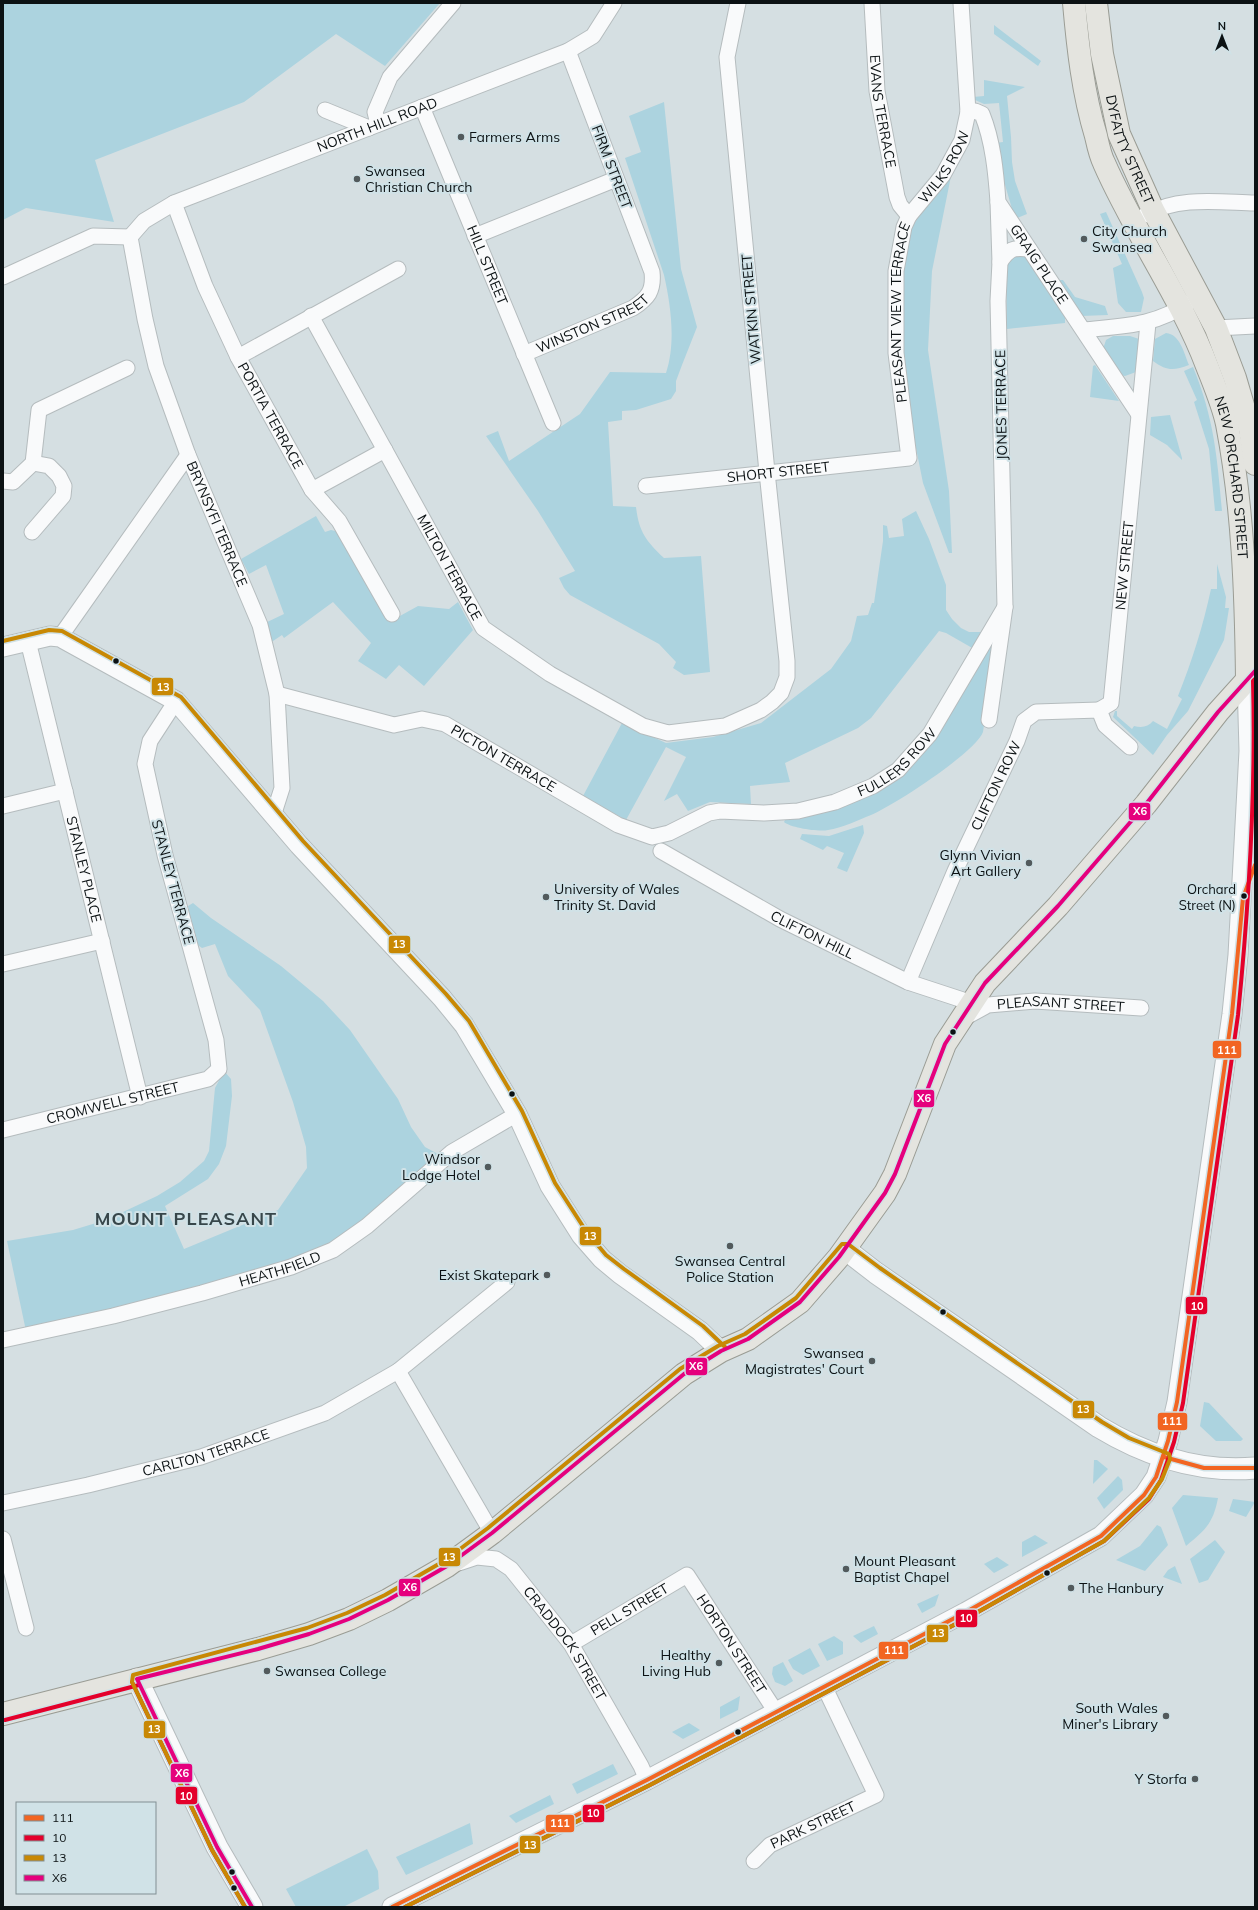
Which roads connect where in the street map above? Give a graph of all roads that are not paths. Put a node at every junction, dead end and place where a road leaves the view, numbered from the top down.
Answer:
1 (453, 3) edge
2 (614, 3) edge
3 (738, 3) edge
4 (872, 3) edge
5 (960, 3) edge
6 (1074, 3) edge
7 (1096, 3) edge
8 (568, 51) junction
9 (422, 107) junction
10 (325, 110) dead end
11 (968, 112) junction
12 (373, 126) junction
13 (616, 179) junction
14 (998, 202) junction
15 (174, 203) junction
16 (1255, 203) edge
17 (1154, 210) junction
18 (910, 216) junction
19 (1133, 221) junction
20 (475, 236) junction
21 (130, 237) junction
22 (1029, 250) junction
23 (1000, 262) junction
24 (398, 269) dead end
25 (3, 277) edge
26 (653, 284) joint
27 (1199, 294) junction
28 (1180, 308) junction
29 (311, 316) junction
30 (1148, 323) junction
31 (1255, 326) edge
32 (1216, 328) junction
33 (1084, 330) junction
34 (524, 354) junction
35 (238, 357) junction
36 (126, 368) dead end
37 (1138, 414) junction
38 (552, 423) dead end
39 (1252, 429) edge
40 (385, 450) junction
41 (188, 455) junction
42 (909, 458) joint
43 (33, 463) junction
44 (1255, 464) edge
45 (767, 472) junction
46 (3, 481) edge
47 (646, 486) dead end
48 (312, 490) junction
49 (32, 532) dead end
50 (1005, 607) junction
51 (392, 614) dead end
52 (60, 637) junction
53 (28, 641) junction
54 (3, 647) edge
55 (1251, 675) edge
56 (781, 693) joint
57 (277, 694) junction
58 (176, 701) junction
59 (1098, 710) junction
60 (989, 720) dead end
61 (1130, 747) dead end
62 (65, 791) junction
63 (3, 806) edge
64 (720, 811) joint
65 (274, 813) junction
66 (661, 850) dead end
67 (1255, 865) edge
68 (1243, 898) junction
69 (102, 941) junction
70 (3, 964) edge
71 (908, 982) junction
72 (972, 1003) junction
73 (1141, 1008) dead end
74 (960, 1020) junction
75 (219, 1070) joint
76 (140, 1097) junction
77 (517, 1114) junction
78 (3, 1130) edge
79 (845, 1248) junction
80 (507, 1282) dead end
81 (3, 1340) edge
82 (721, 1351) junction
83 (398, 1371) junction
84 (1164, 1457) junction
85 (1255, 1468) edge
86 (3, 1503) edge
87 (492, 1533) junction
88 (3, 1539) edge
89 (446, 1566) junction
90 (688, 1575) joint
91 (26, 1628) dead end
92 (571, 1644) junction
93 (137, 1679) junction
94 (824, 1686) junction
95 (776, 1712) junction
96 (3, 1714) edge
97 (647, 1780) junction
98 (754, 1860) dead end
99 (252, 1907) edge
100 (392, 1907) edge

1 - 12 street
2 - 8 street, NORTH HILL ROAD
3 - 45 street, WATKIN STREET
4 - 18 street, EVANS TERRACE
5 - 11 street, WILKS ROW
6 - 19 main road, DYFATTY STREET
7 - 17 main road, DYFATTY STREET
8 - 9 street, NORTH HILL ROAD
8 - 13 street, FIRM STREET
9 - 12 street, NORTH HILL ROAD
9 - 20 street, HILL STREET
10 - 12 street
11 - 14 street
11 - 18 street, WILKS ROW
12 - 15 street, NORTH HILL ROAD
13 - 20 street
13 - 26 street, FIRM STREET
14 - 22 street, GRAIG PLACE
14 - 23 street, JONES TERRACE
15 - 21 street, NORTH HILL ROAD
15 - 35 street, PORTIA TERRACE
16 - 17 street
17 - 19 street
17 - 27 main road, DYFATTY STREET
18 - 42 street, PLEASANT VIEW TERRACE
19 - 28 main road, DYFATTY STREET
20 - 34 street, HILL STREET
21 - 25 street
21 - 41 street, BRYNSYFI TERRACE
22 - 23 street
22 - 33 street, GRAIG PLACE
23 - 50 street, JONES TERRACE
24 - 29 street
26 - 34 street, WINSTON STREET
27 - 28 street
27 - 32 main road, DYFATTY STREET
28 - 30 street
28 - 55 main road, NEW ORCHARD STREET
29 - 35 street
29 - 40 street, MILTON TERRACE
30 - 33 street
30 - 37 street
31 - 32 street
32 - 39 main road, NEW ORCHARD STREET
33 - 37 street, GRAIG PLACE
34 - 38 street, HILL STREET
35 - 48 street, PORTIA TERRACE
36 - 43 street
37 - 59 street, NEW STREET
39 - 44 main road, NEW ORCHARD STREET
40 - 48 street
40 - 56 street, MILTON TERRACE
41 - 52 street
41 - 57 street, BRYNSYFI TERRACE
42 - 45 street, SHORT STREET
43 - 46 street
43 - 49 street
45 - 47 street, SHORT STREET
45 - 56 street, WATKIN STREET
48 - 51 street, PORTIA TERRACE
50 - 60 street, JONES TERRACE
50 - 64 street, FULLERS ROW
52 - 53 street
52 - 58 street
53 - 54 street
53 - 62 street, STANLEY PLACE
55 - 68 street
55 - 72 main road
57 - 64 street, PICTON TERRACE
57 - 65 street, BRYNSYFI TERRACE
58 - 65 street
58 - 75 street, STANLEY TERRACE
59 - 61 street
59 - 71 street, CLIFTON ROW
62 - 63 street
62 - 69 street, STANLEY PLACE
65 - 77 street
66 - 71 street, CLIFTON HILL
67 - 68 street
68 - 84 street
69 - 70 street
69 - 76 street, STANLEY PLACE
71 - 72 street, CLIFTON HILL
72 - 74 main road
73 - 74 street, PLEASANT STREET
74 - 79 main road
75 - 76 street, CROMWELL STREET
76 - 78 street, CROMWELL STREET
77 - 81 street, HEATHFIELD
77 - 82 street
79 - 82 main road
79 - 84 main road
80 - 83 street, CARLTON TERRACE
82 - 87 main road
83 - 86 street, CARLTON TERRACE
83 - 87 street
84 - 85 main road
84 - 94 street
87 - 89 main road
88 - 91 street
89 - 92 street, CRADDOCK STREET
89 - 93 main road
90 - 92 street, PELL STREET
90 - 95 street, HORTON STREET
92 - 97 street, CRADDOCK STREET
93 - 96 main road
93 - 99 main road
94 - 95 street
94 - 98 street, PARK STREET
95 - 97 street
97 - 100 street

